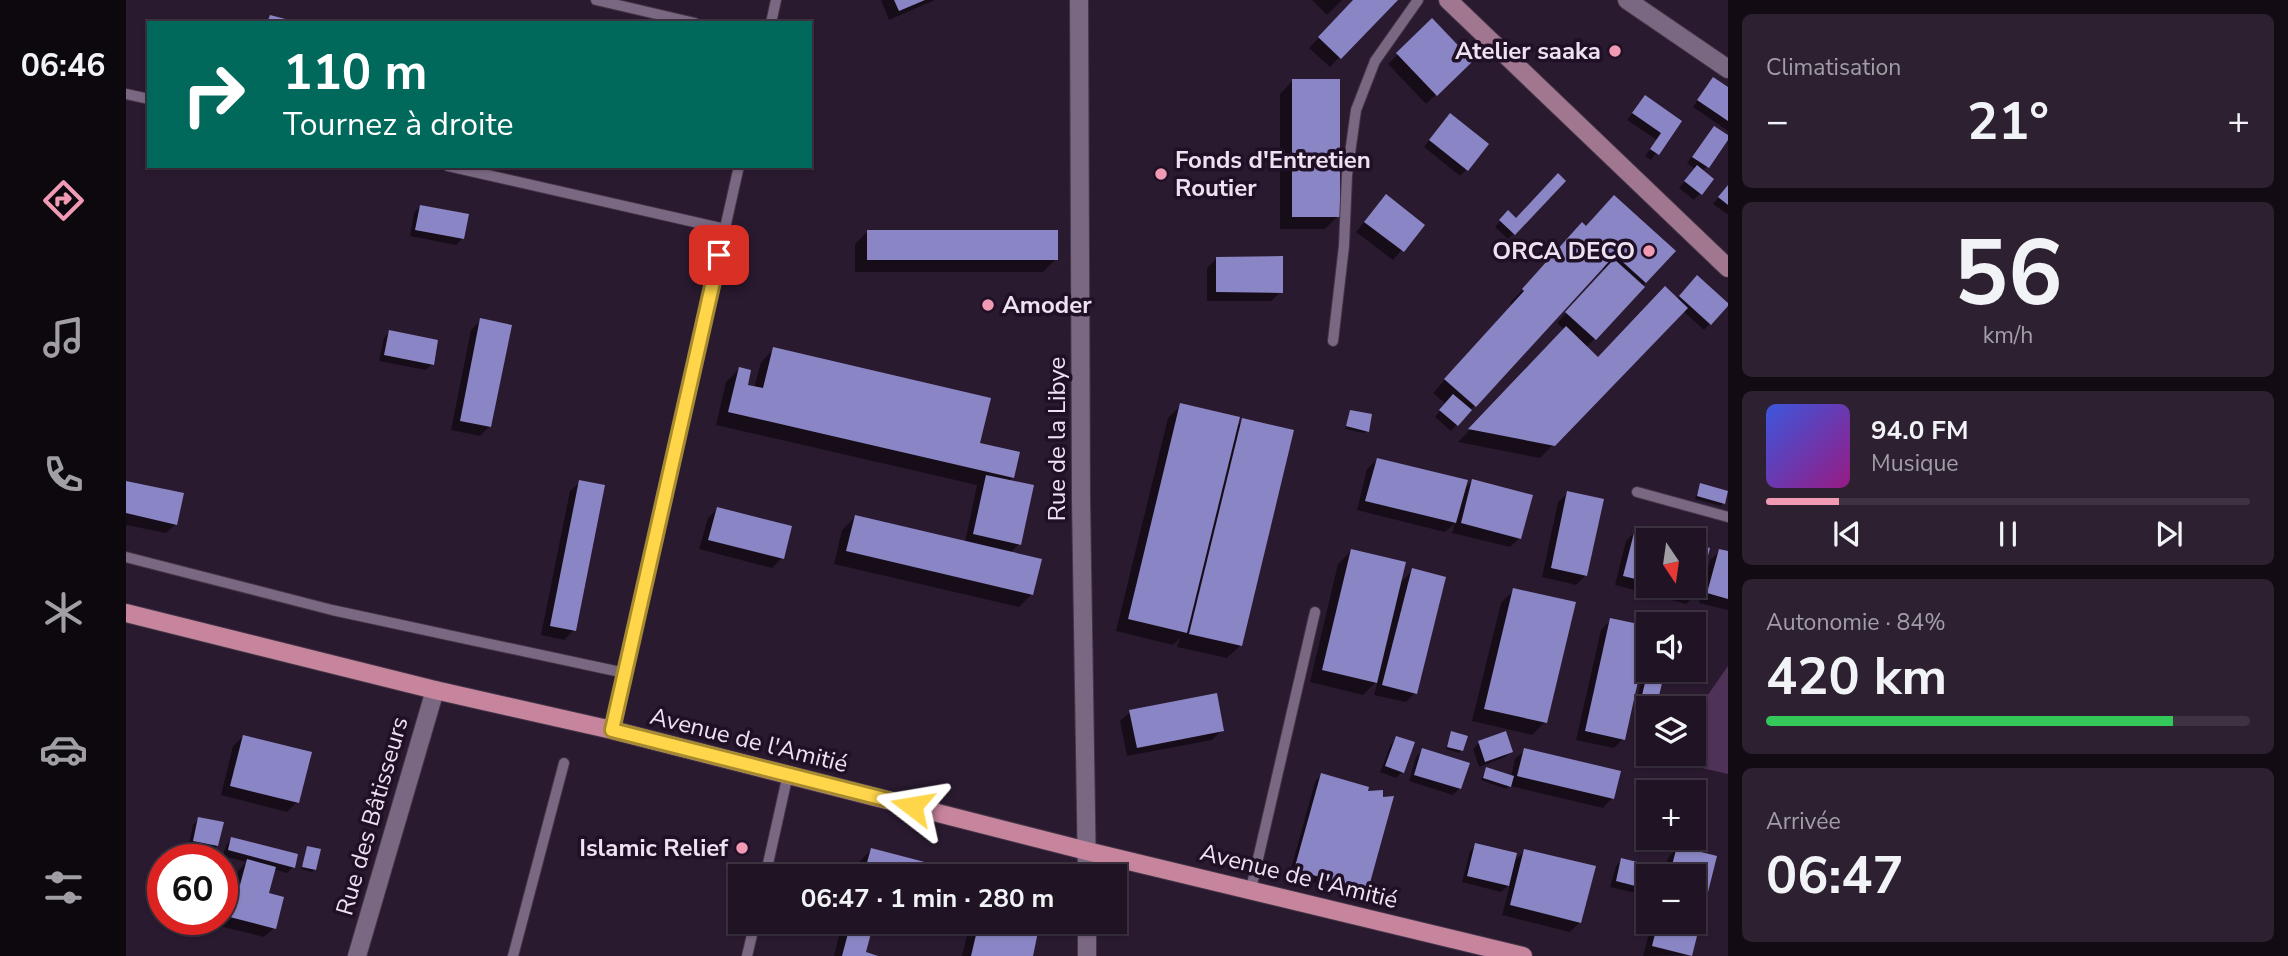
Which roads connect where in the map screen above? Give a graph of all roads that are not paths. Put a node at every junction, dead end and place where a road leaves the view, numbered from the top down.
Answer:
1 (596, 0) edge
2 (776, 0) edge
3 (1079, 0) edge
4 (1418, 0) edge
5 (1627, 0) edge
6 (1459, 4) edge
7 (686, 21) edge
8 (771, 21) edge
9 (1728, 69) edge
10 (126, 94) edge
11 (147, 99) edge
12 (457, 168) edge
13 (739, 168) edge
14 (725, 229) junction
15 (1728, 268) edge
16 (1333, 341) dead end
17 (1637, 492) dead end
18 (1728, 517) edge
19 (126, 557) edge
20 (1315, 612) dead end
21 (126, 613) edge
22 (625, 673) junction
23 (435, 690) junction
24 (612, 730) junction
25 (564, 763) dead end
26 (788, 775) junction
27 (1087, 850) junction
28 (768, 864) edge
29 (1087, 864) edge
30 (1251, 889) junction
31 (752, 934) edge
32 (1087, 934) edge
33 (357, 956) edge
34 (513, 956) edge
35 (747, 956) edge
36 (1087, 956) edge
37 (1523, 956) edge

1 - 7 lane
2 - 8 lane
3 - 27 street, Rue de la Libye
4 - 16 lane
5 - 9 street
6 - 15 main road
10 - 11 lane
12 - 14 lane
13 - 14 lane
14 - 22 lane
17 - 18 lane
19 - 22 lane
20 - 30 lane
21 - 23 main road, Avenue de l'Amitié
22 - 24 lane
23 - 24 main road, Avenue de l'Amitié
23 - 33 street, Rue des Bâtisseurs
24 - 26 main road, Avenue de l'Amitié
25 - 34 lane
26 - 27 main road, Avenue de l'Amitié
26 - 28 lane
27 - 29 street, Rue de la Libye
27 - 30 main road, Avenue de l'Amitié
30 - 37 main road, Avenue de l'Amitié
31 - 35 lane
32 - 36 street

